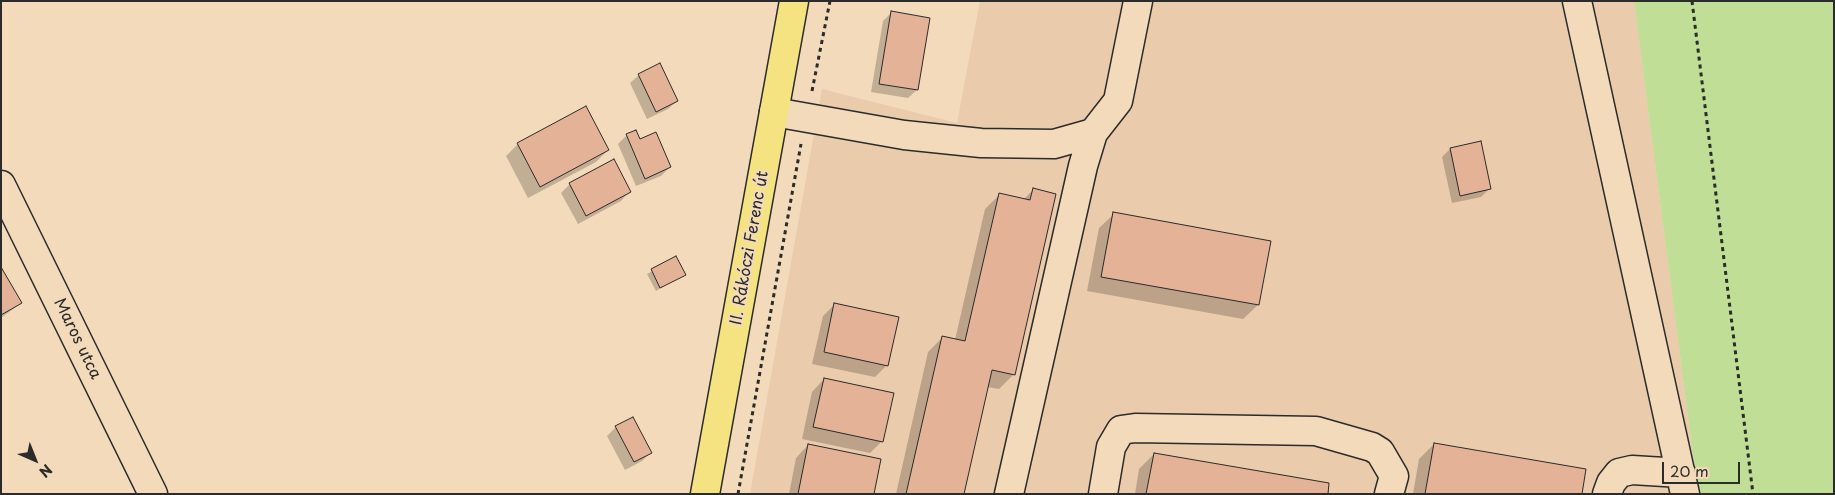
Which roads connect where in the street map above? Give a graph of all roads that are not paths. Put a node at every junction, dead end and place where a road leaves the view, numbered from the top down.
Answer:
1 (794, 1) edge
2 (1138, 1) edge
3 (1577, 1) edge
4 (774, 112) junction
5 (1093, 133) junction
6 (1, 184) edge
7 (1683, 483) edge
8 (153, 494) edge
9 (705, 494) edge
10 (1009, 494) edge
11 (1103, 494) edge
12 (1389, 494) edge
13 (1607, 494) edge

1 - 4 main road, II. Rákóczi Ferenc út
2 - 5 street
3 - 7 street
4 - 5 street
4 - 9 main road, II. Rákóczi Ferenc út
5 - 10 street
6 - 8 street, Maros utca
7 - 13 street
11 - 12 street

